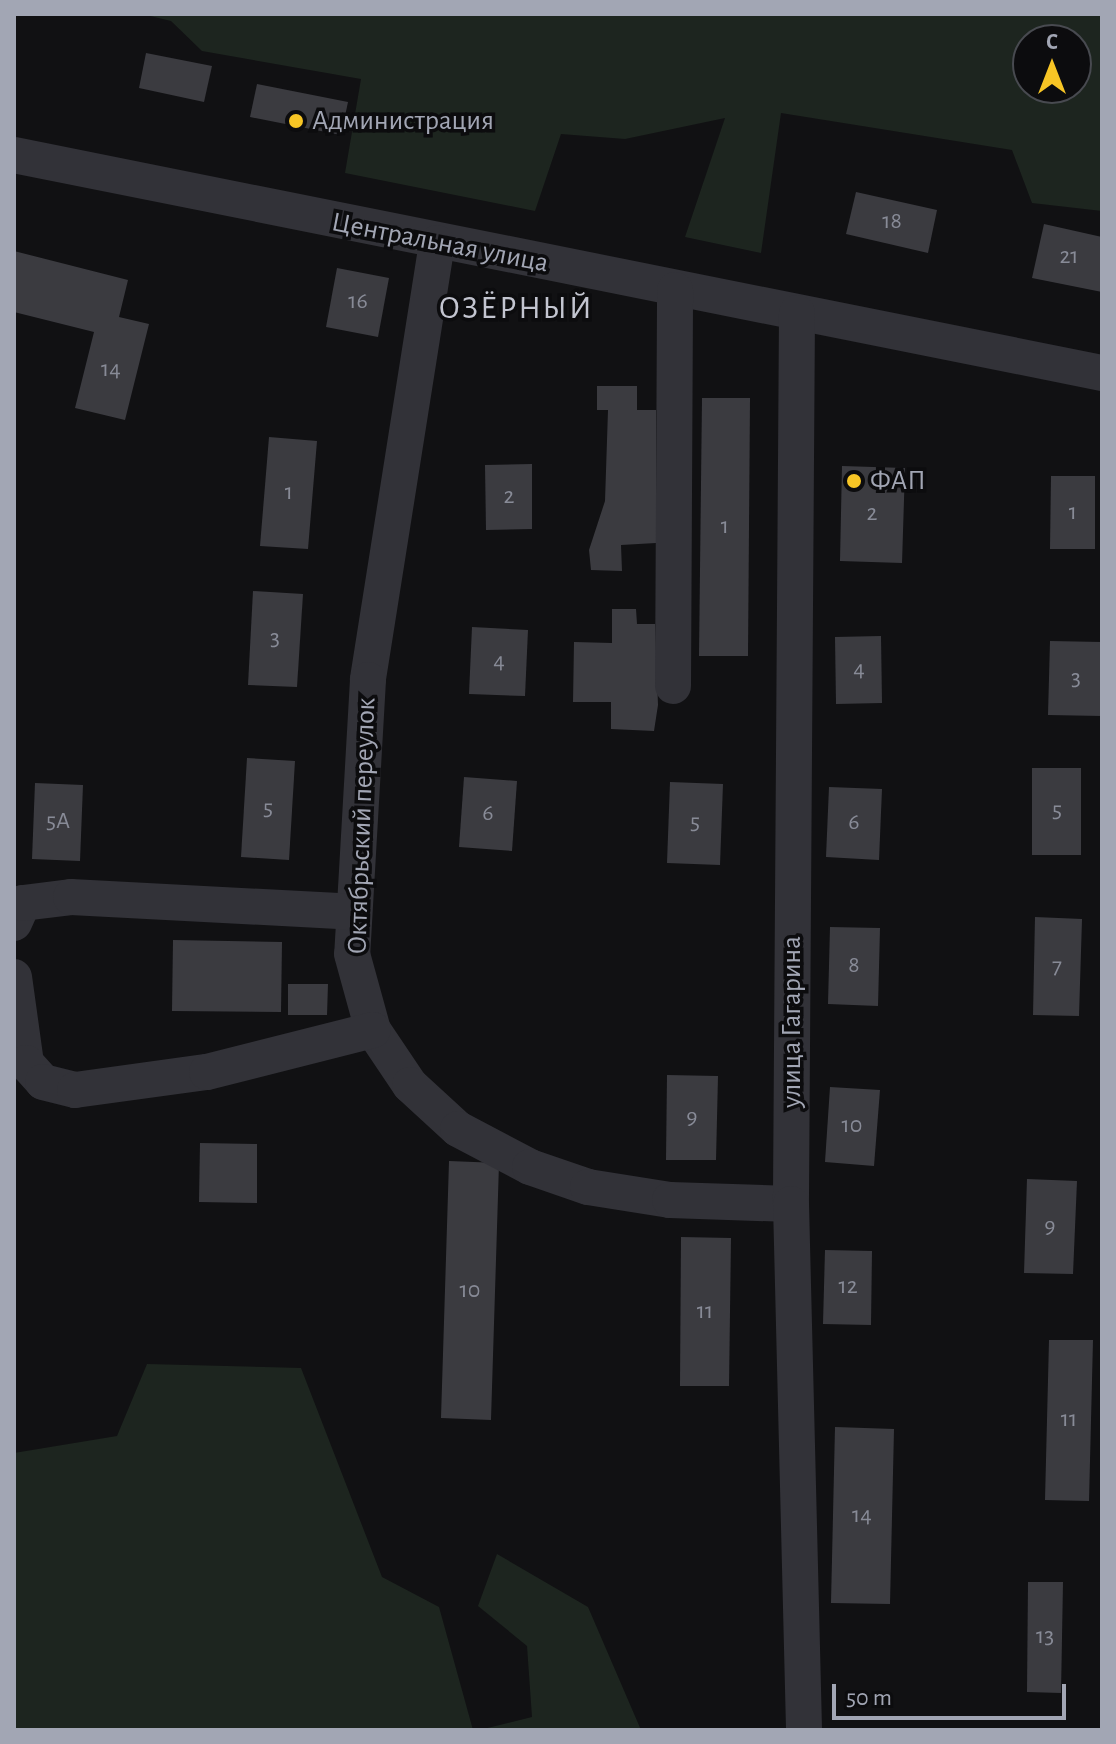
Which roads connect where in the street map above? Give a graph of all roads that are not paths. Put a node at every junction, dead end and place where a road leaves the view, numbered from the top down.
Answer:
1 (14, 155) edge
2 (437, 243) junction
3 (675, 290) junction
4 (797, 313) junction
5 (1102, 373) edge
6 (673, 686) dead end
7 (17, 907) edge
8 (353, 912) junction
9 (14, 977) edge
10 (373, 1030) junction
11 (791, 1204) junction
12 (804, 1730) edge

1 - 2 street, Центральная улица
2 - 3 street, Центральная улица
2 - 8 street, Октябрьский переулок
3 - 4 street, Центральная улица
3 - 6 street
4 - 5 street, Центральная улица
4 - 11 street, улица Гагарина
7 - 8 street
8 - 10 street, Октябрьский переулок
9 - 10 street
10 - 11 street, Октябрьский переулок
11 - 12 street, улица Гагарина

